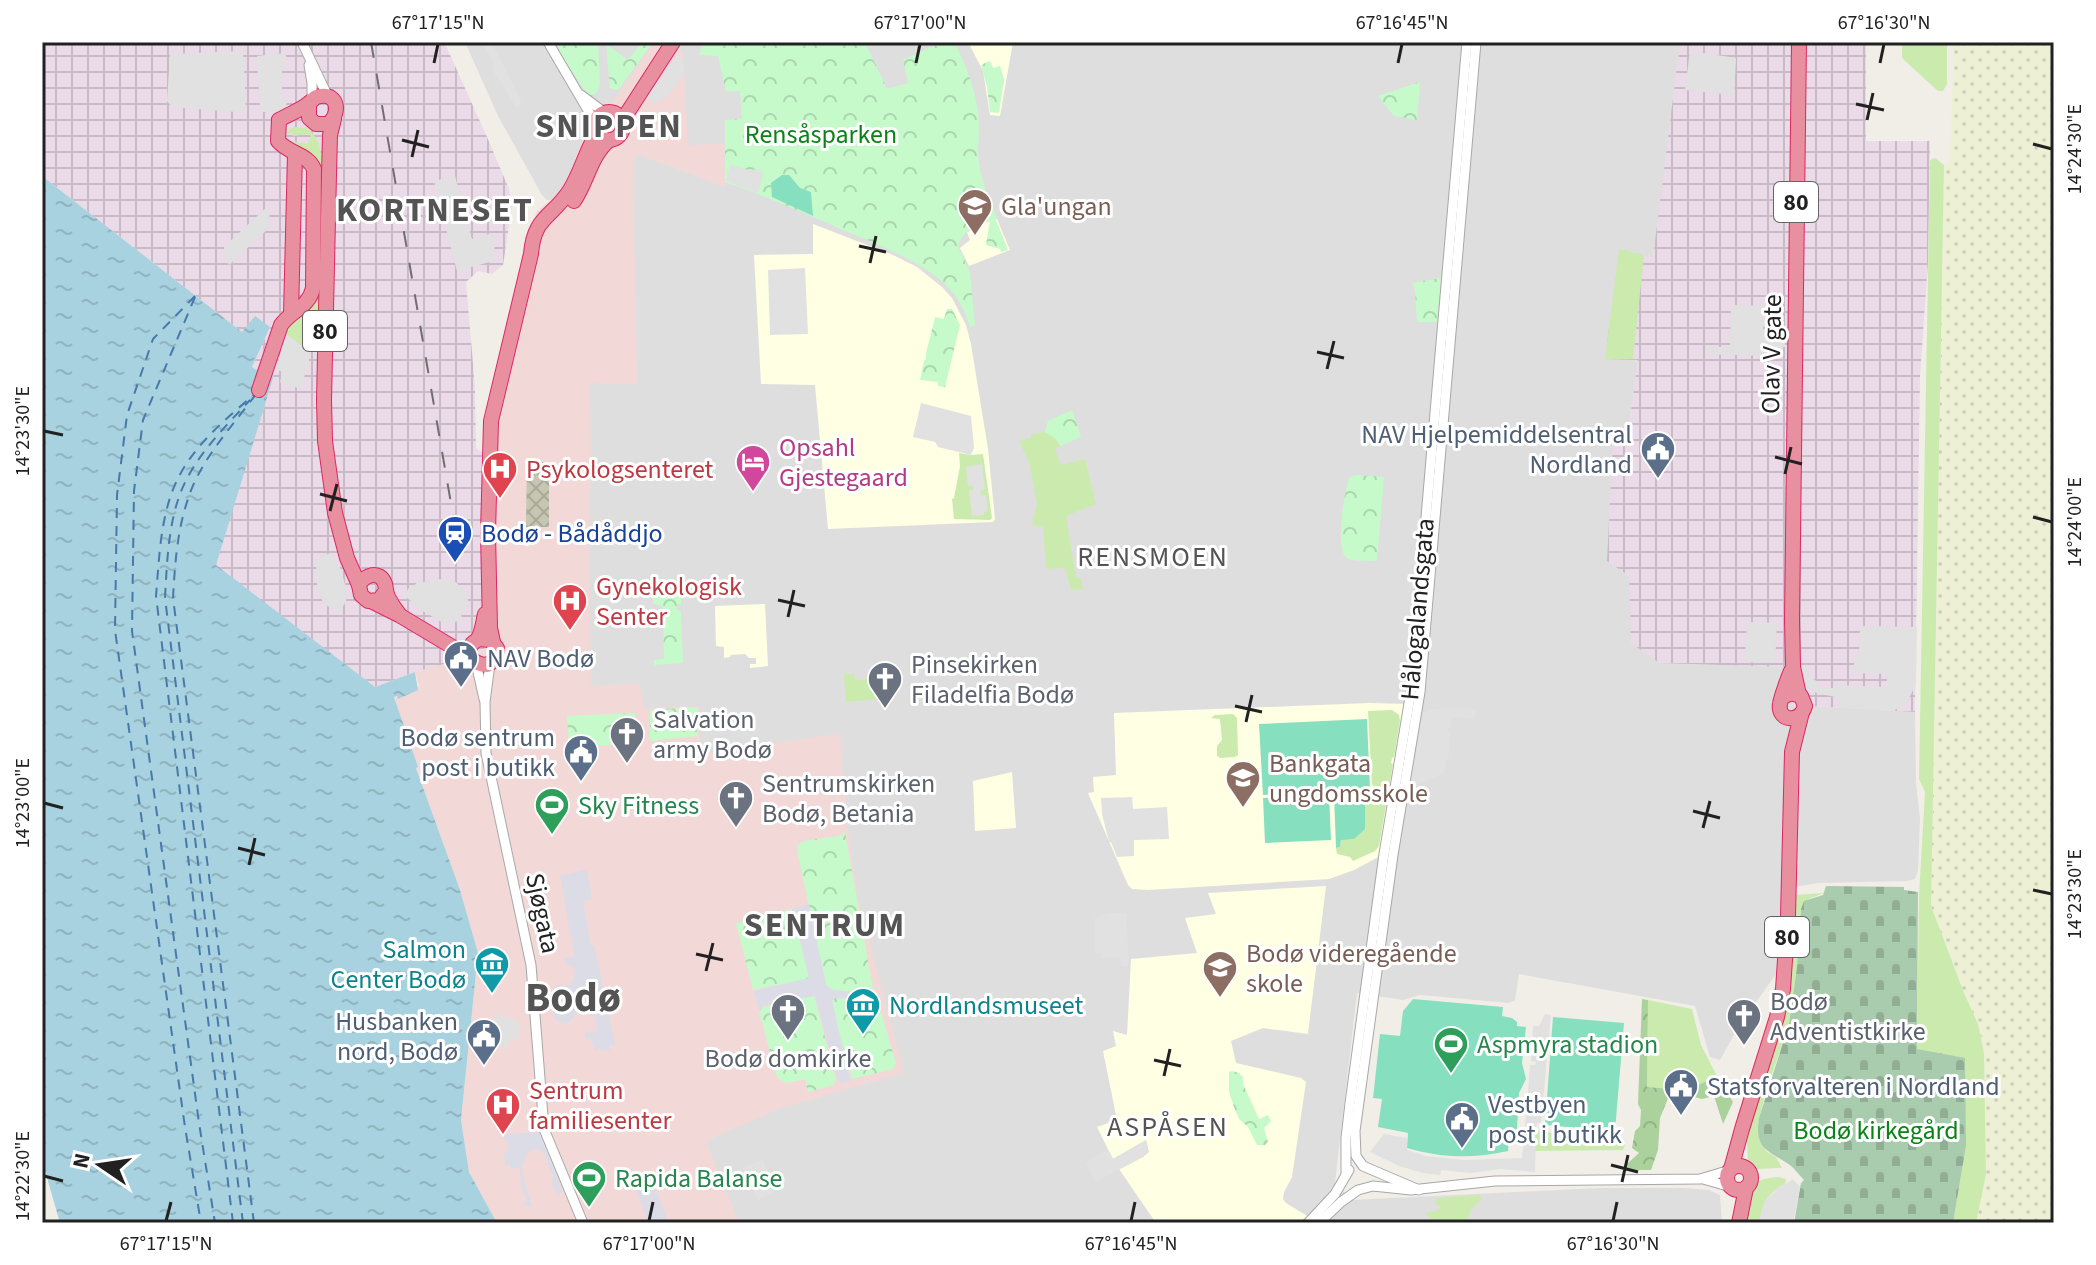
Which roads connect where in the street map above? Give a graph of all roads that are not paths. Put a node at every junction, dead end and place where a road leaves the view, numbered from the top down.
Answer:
1 (548, 42) edge
2 (673, 42) edge
3 (1467, 42) edge
4 (1476, 42) edge
5 (1799, 42) edge
6 (303, 44) edge
7 (328, 97) junction
8 (310, 102) junction
9 (334, 119) junction
10 (279, 120) junction
11 (314, 123) junction
12 (606, 124) junction
13 (302, 156) junction
14 (329, 174) junction
15 (291, 314) junction
16 (259, 390) dead end
17 (345, 547) junction
18 (372, 574) junction
19 (359, 585) junction
20 (379, 597) junction
21 (435, 636) junction
22 (482, 641) junction
23 (479, 662) junction
24 (1793, 667) junction
25 (1799, 695) junction
26 (1783, 697) junction
27 (1785, 716) junction
28 (1801, 716) junction
29 (1792, 752) junction
30 (1364, 1167) junction
31 (1735, 1169) junction
32 (1346, 1174) junction
33 (1700, 1179) junction
34 (1737, 1188) junction
35 (1362, 1189) junction
36 (1419, 1190) junction
37 (583, 1223) edge
38 (1308, 1223) edge
39 (1319, 1223) edge
40 (1738, 1223) edge

1 - 12 street
2 - 12 highway, Sjøgata
3 - 32 street, Hålogalandsgata
4 - 30 street, Hålogalandsgata
5 - 24 highway, Olav V gate / 80
6 - 7 street
6 - 8 street
7 - 8 highway
7 - 9 highway, 80
8 - 10 highway
8 - 11 highway, 80
9 - 11 highway
9 - 14 highway, 80
10 - 11 highway
10 - 13 highway, 80
11 - 14 highway, 80
12 - 22 highway, Sjøgata
13 - 15 highway, 80
13 - 15 highway, 80
14 - 17 highway, 80
15 - 16 highway, 80
17 - 18 highway, 80
17 - 19 highway, 80
18 - 19 highway
18 - 20 highway, 80
19 - 20 highway, 80
20 - 21 highway, 80
21 - 22 highway, 80
21 - 23 highway, 80
22 - 23 highway, Sjøgata
22 - 23 highway, Sjøgata
23 - 37 street, Sjøgata
24 - 25 highway, Olav V gate / 80
24 - 26 highway, Olav V gate / 80
25 - 26 highway
25 - 28 highway, 80
26 - 27 highway, 80
27 - 28 highway
27 - 29 highway, 80
28 - 29 highway, 80
29 - 31 highway, 80
30 - 32 street
30 - 35 street, Hålogalandsgata
30 - 36 street
31 - 33 street
31 - 34 highway, 80
31 - 34 highway, 80
32 - 35 street
32 - 38 street
33 - 34 street
33 - 36 street
34 - 40 highway, 80
35 - 36 street
35 - 39 street

